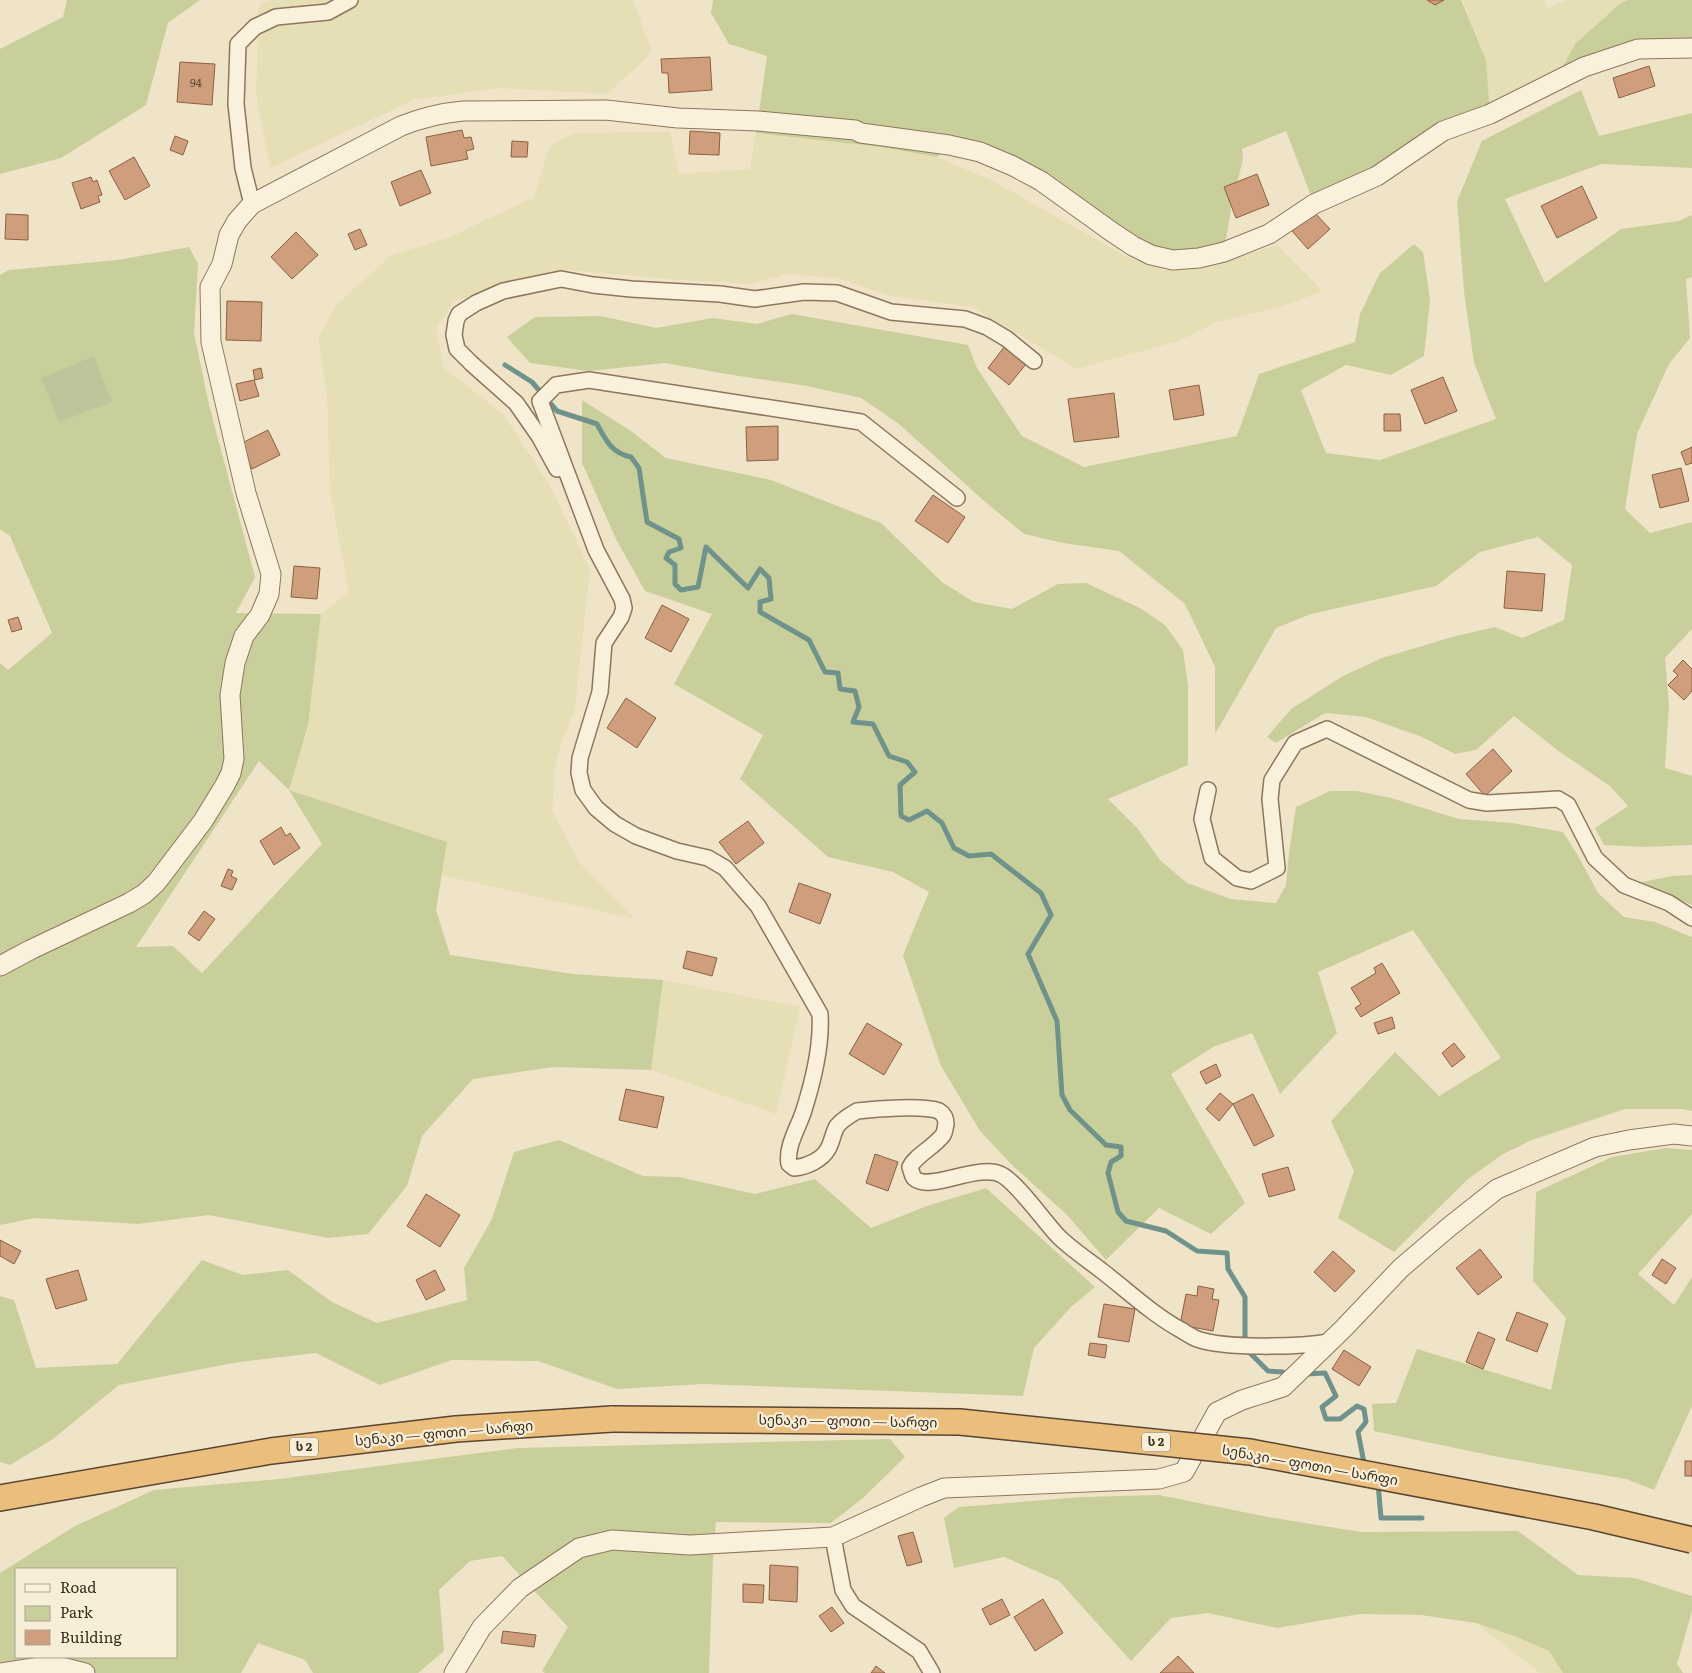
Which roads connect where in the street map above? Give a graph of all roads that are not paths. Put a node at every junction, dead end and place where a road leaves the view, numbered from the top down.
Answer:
1 (350, 0) edge
2 (1692, 48) edge
3 (252, 204) junction
4 (1034, 361) dead end
5 (957, 498) dead end
6 (584, 521) junction
7 (1208, 790) dead end
8 (1692, 918) edge
9 (0, 966) edge
10 (1692, 1136) edge
11 (1329, 1342) junction
12 (0, 1498) edge
13 (833, 1536) junction
14 (1692, 1540) edge
15 (0, 1673) edge
16 (85, 1673) edge
17 (454, 1673) edge
18 (932, 1673) edge

1 - 3 street
2 - 3 street
3 - 9 street
4 - 6 street
5 - 6 street
6 - 11 street
7 - 8 street
10 - 11 street
11 - 13 street
12 - 14 highway, სენაკი — ფოთი — სარფი / ს 2, bridge
13 - 17 street
13 - 18 street
15 - 16 street

